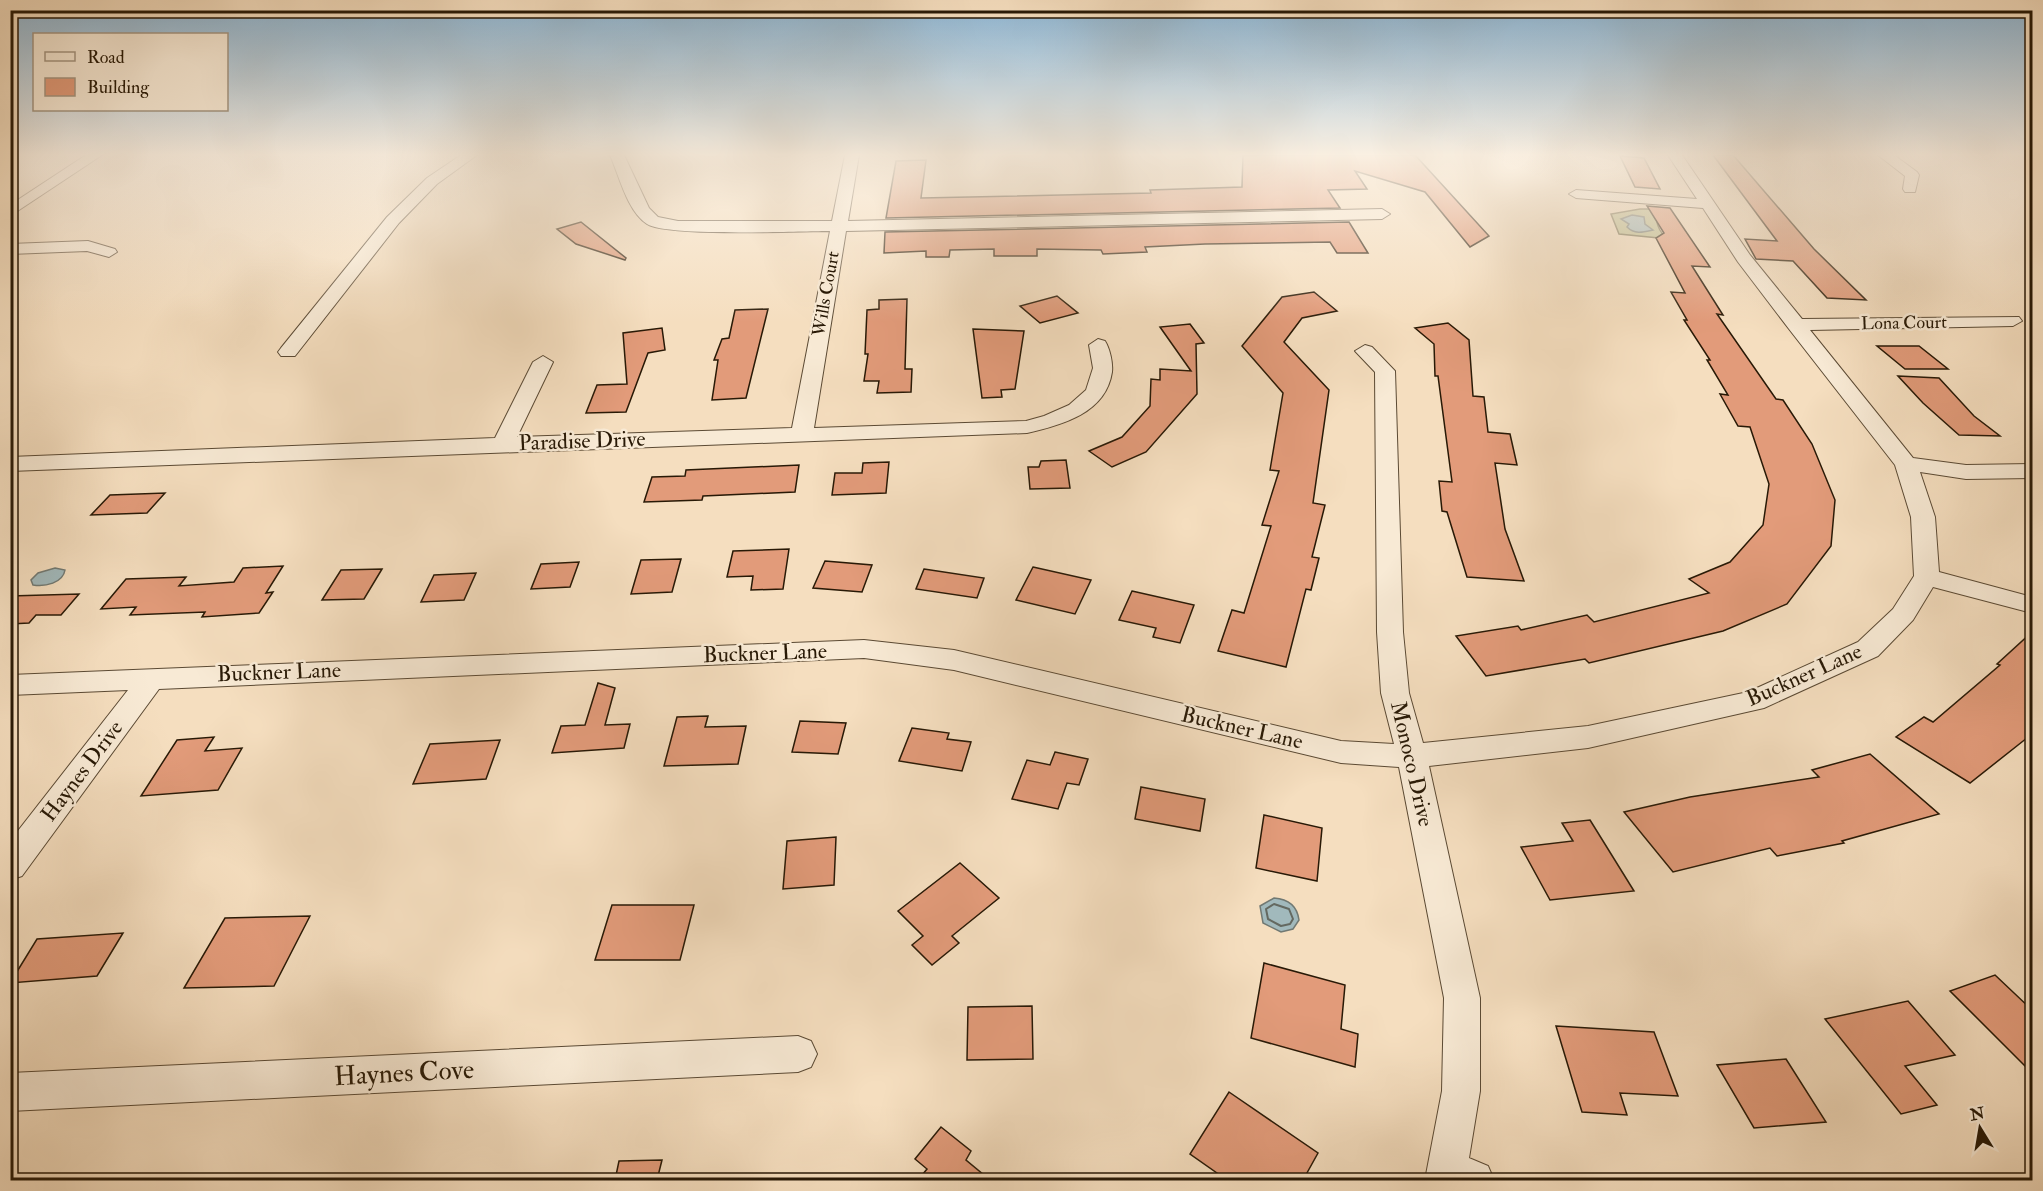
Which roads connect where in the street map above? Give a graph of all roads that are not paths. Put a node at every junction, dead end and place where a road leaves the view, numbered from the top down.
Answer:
1 (402, 211) edge
2 (643, 211) edge
3 (841, 211) edge
4 (1711, 211) edge
5 (1382, 214) dead end
6 (838, 226) junction
7 (10, 249) edge
8 (109, 252) dead end
9 (2013, 321) dead end
10 (1795, 325) junction
11 (1098, 345) dead end
12 (1365, 351) dead end
13 (288, 352) dead end
14 (543, 362) dead end
15 (802, 434) junction
16 (503, 444) junction
17 (10, 464) edge
18 (1906, 464) junction
19 (2032, 471) edge
20 (1927, 577) junction
21 (2032, 605) edge
22 (153, 677) junction
23 (10, 685) edge
24 (1412, 756) junction
25 (10, 866) edge
26 (798, 1054) dead end
27 (10, 1092) edge
28 (1456, 1178) edge

1 - 13 street
2 - 6 street
3 - 6 street, Wills Court
4 - 10 street
5 - 6 street
6 - 15 street, Wills Court
7 - 8 street
9 - 10 street, Lona Court
10 - 18 street
11 - 15 street, Paradise Drive
12 - 24 street, Monoco Drive
14 - 16 street
15 - 16 street, Paradise Drive
16 - 17 street, Paradise Drive
18 - 19 street
18 - 20 street
20 - 21 street
20 - 24 street, Buckner Lane
22 - 23 street, Buckner Lane
22 - 24 street, Buckner Lane
22 - 25 street, Haynes Drive
24 - 28 street, Monoco Drive
26 - 27 street, Haynes Cove

